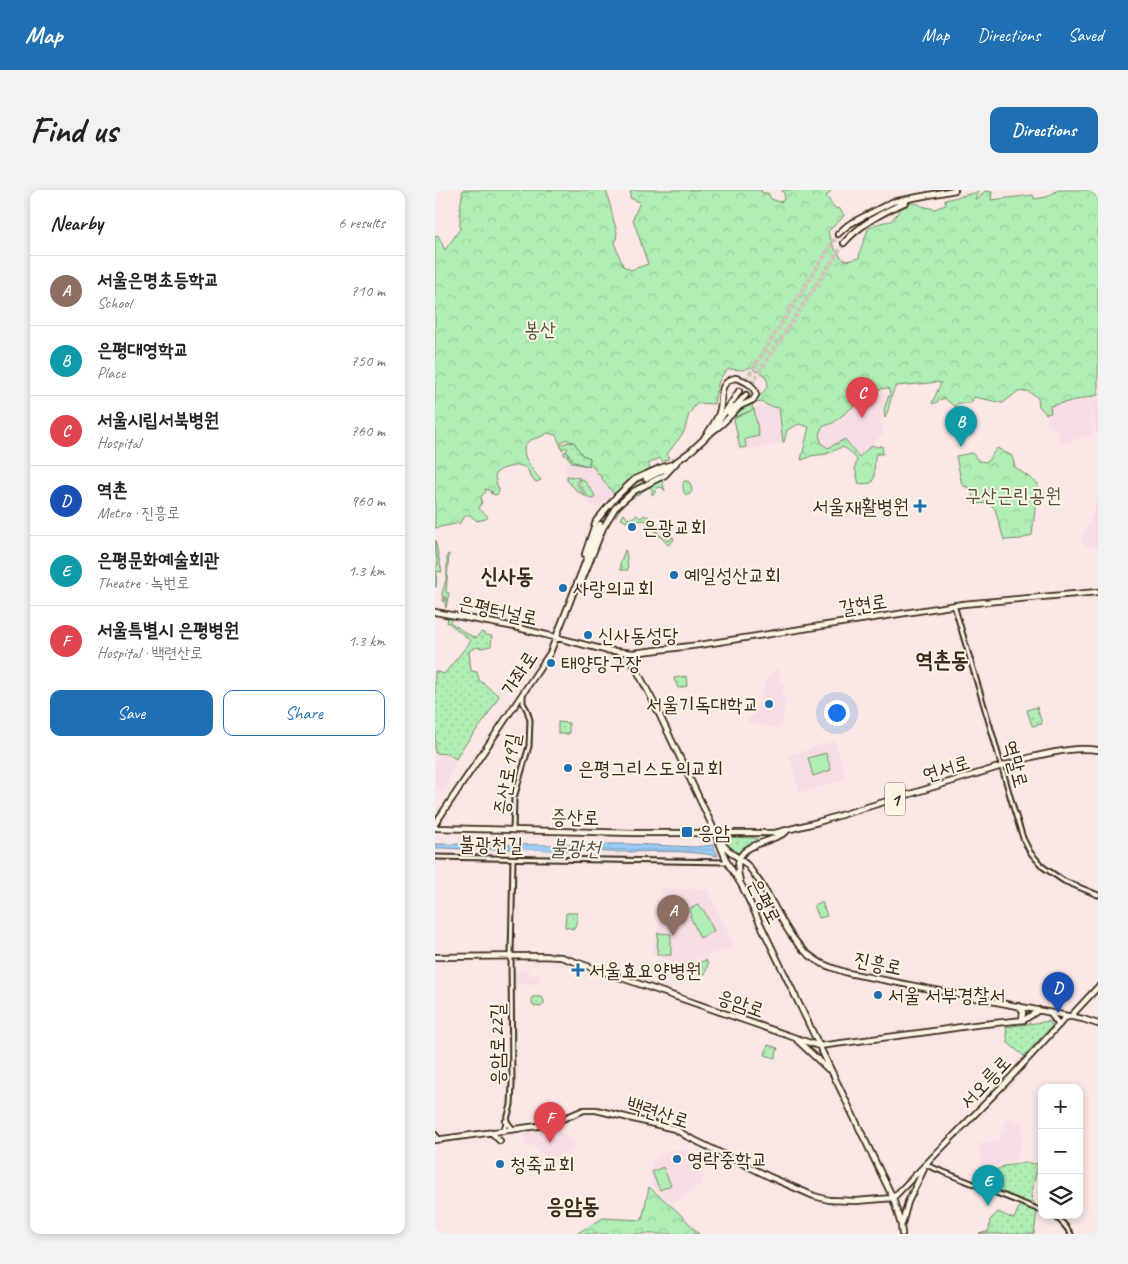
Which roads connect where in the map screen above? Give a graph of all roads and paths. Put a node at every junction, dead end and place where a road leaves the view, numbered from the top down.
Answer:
1 (955, 190) edge
2 (914, 198) junction
3 (838, 234) tunnel mouth
4 (844, 243) tunnel mouth
5 (739, 391) tunnel mouth
6 (746, 395) tunnel mouth
7 (717, 424) junction
8 (704, 438) junction
9 (676, 462) junction
10 (646, 479) tunnel mouth
11 (615, 498) junction
12 (621, 502) junction
13 (610, 504) junction
14 (615, 508) junction
15 (600, 516) junction
16 (607, 522) junction
17 (600, 524) tunnel mouth
18 (580, 582) junction
19 (1098, 592) edge
20 (954, 605) junction
21 (435, 612) edge
22 (556, 638) junction
23 (633, 653) junction
24 (523, 694) junction
25 (1098, 750) edge
26 (1001, 767) junction
27 (435, 824) edge
28 (435, 828) edge
29 (513, 830) junction
30 (789, 830) junction
31 (715, 832) junction
32 (435, 857) edge
33 (513, 859) junction
34 (740, 859) junction
35 (727, 862) junction
36 (742, 886) junction
37 (1098, 895) edge
38 (511, 956) junction
39 (435, 957) edge
40 (1098, 987) edge
41 (1019, 1006) junction
42 (1039, 1010) junction
43 (1049, 1012) junction
44 (1071, 1016) junction
45 (1022, 1020) junction
46 (1098, 1024) edge
47 (1059, 1025) junction
48 (794, 1037) junction
49 (819, 1046) junction
50 (832, 1073) junction
51 (506, 1121) junction
52 (512, 1129) junction
53 (503, 1130) junction
54 (491, 1132) junction
55 (435, 1134) edge
56 (437, 1139) edge
57 (501, 1141) dead end
58 (926, 1165) junction
59 (893, 1198) junction
60 (1038, 1209) edge
61 (1059, 1219) edge
62 (901, 1225) junction
63 (902, 1234) edge
64 (1071, 1234) edge

1 - 2 main road
2 - 3 main road
2 - 4 main road
5 - 7 main road
6 - 7 main road
7 - 8 main road
8 - 8 main road
8 - 9 main road
9 - 10 main road
9 - 11 main road
9 - 12 main road
11 - 12 main road
11 - 13 main road
12 - 14 main road
13 - 14 main road
13 - 15 main road
14 - 16 main road
15 - 16 main road
15 - 18 main road
16 - 18 main road
17 - 18 main road, 가좌로
18 - 22 main road, 가좌로
19 - 20 main road, 갈현로
20 - 23 main road, 갈현로
20 - 26 street, 역말로
21 - 22 main road, 은평터널로
22 - 23 main road
22 - 24 main road, 가좌로
23 - 31 main road, 은평로
24 - 27 main road, 가좌로
24 - 29 street, 증산로19길
25 - 26 main road, 연서로 / 1
26 - 30 main road, 연서로 / 1
26 - 37 street, 역말로
28 - 29 main road, 증산로 / 1
29 - 31 main road, 증산로 / 1
30 - 31 main road, 연서로 / 1
30 - 34 main road
31 - 34 main road, 진흥로
31 - 35 main road, 은평로
32 - 33 street, 불광천길
33 - 35 street, 불광천길
33 - 38 street, 응암로22길
34 - 36 main road
34 - 41 main road, 진흥로
35 - 36 main road, 은평로
36 - 49 main road, 은평로
38 - 39 main road, 응암로
38 - 48 main road, 응암로
38 - 51 street, 응암로22길
40 - 44 main road, 서오릉로
41 - 42 main road, 진흥로
41 - 45 main road
42 - 43 main road, 진흥로
42 - 45 main road, 응암로
43 - 44 main road, 진흥로
43 - 47 main road
44 - 46 main road, 진흥로
44 - 47 main road, 서오릉로
45 - 49 main road, 응암로
47 - 58 main road, 서오릉로
48 - 49 main road, 응암로
48 - 50 main road
49 - 50 main road, 은평로
50 - 59 main road, 은평로
51 - 52 main road
51 - 53 street, 응암로22길
52 - 53 main road, 백련산로
52 - 59 main road, 백련산로
53 - 54 main road, 백련산로
54 - 56 main road, 백련산로
54 - 57 main road
55 - 56 street
58 - 59 main road, 서오릉로
58 - 60 street
58 - 62 main road
59 - 62 main road, 은평로
61 - 64 street
62 - 63 main road, 은평로

